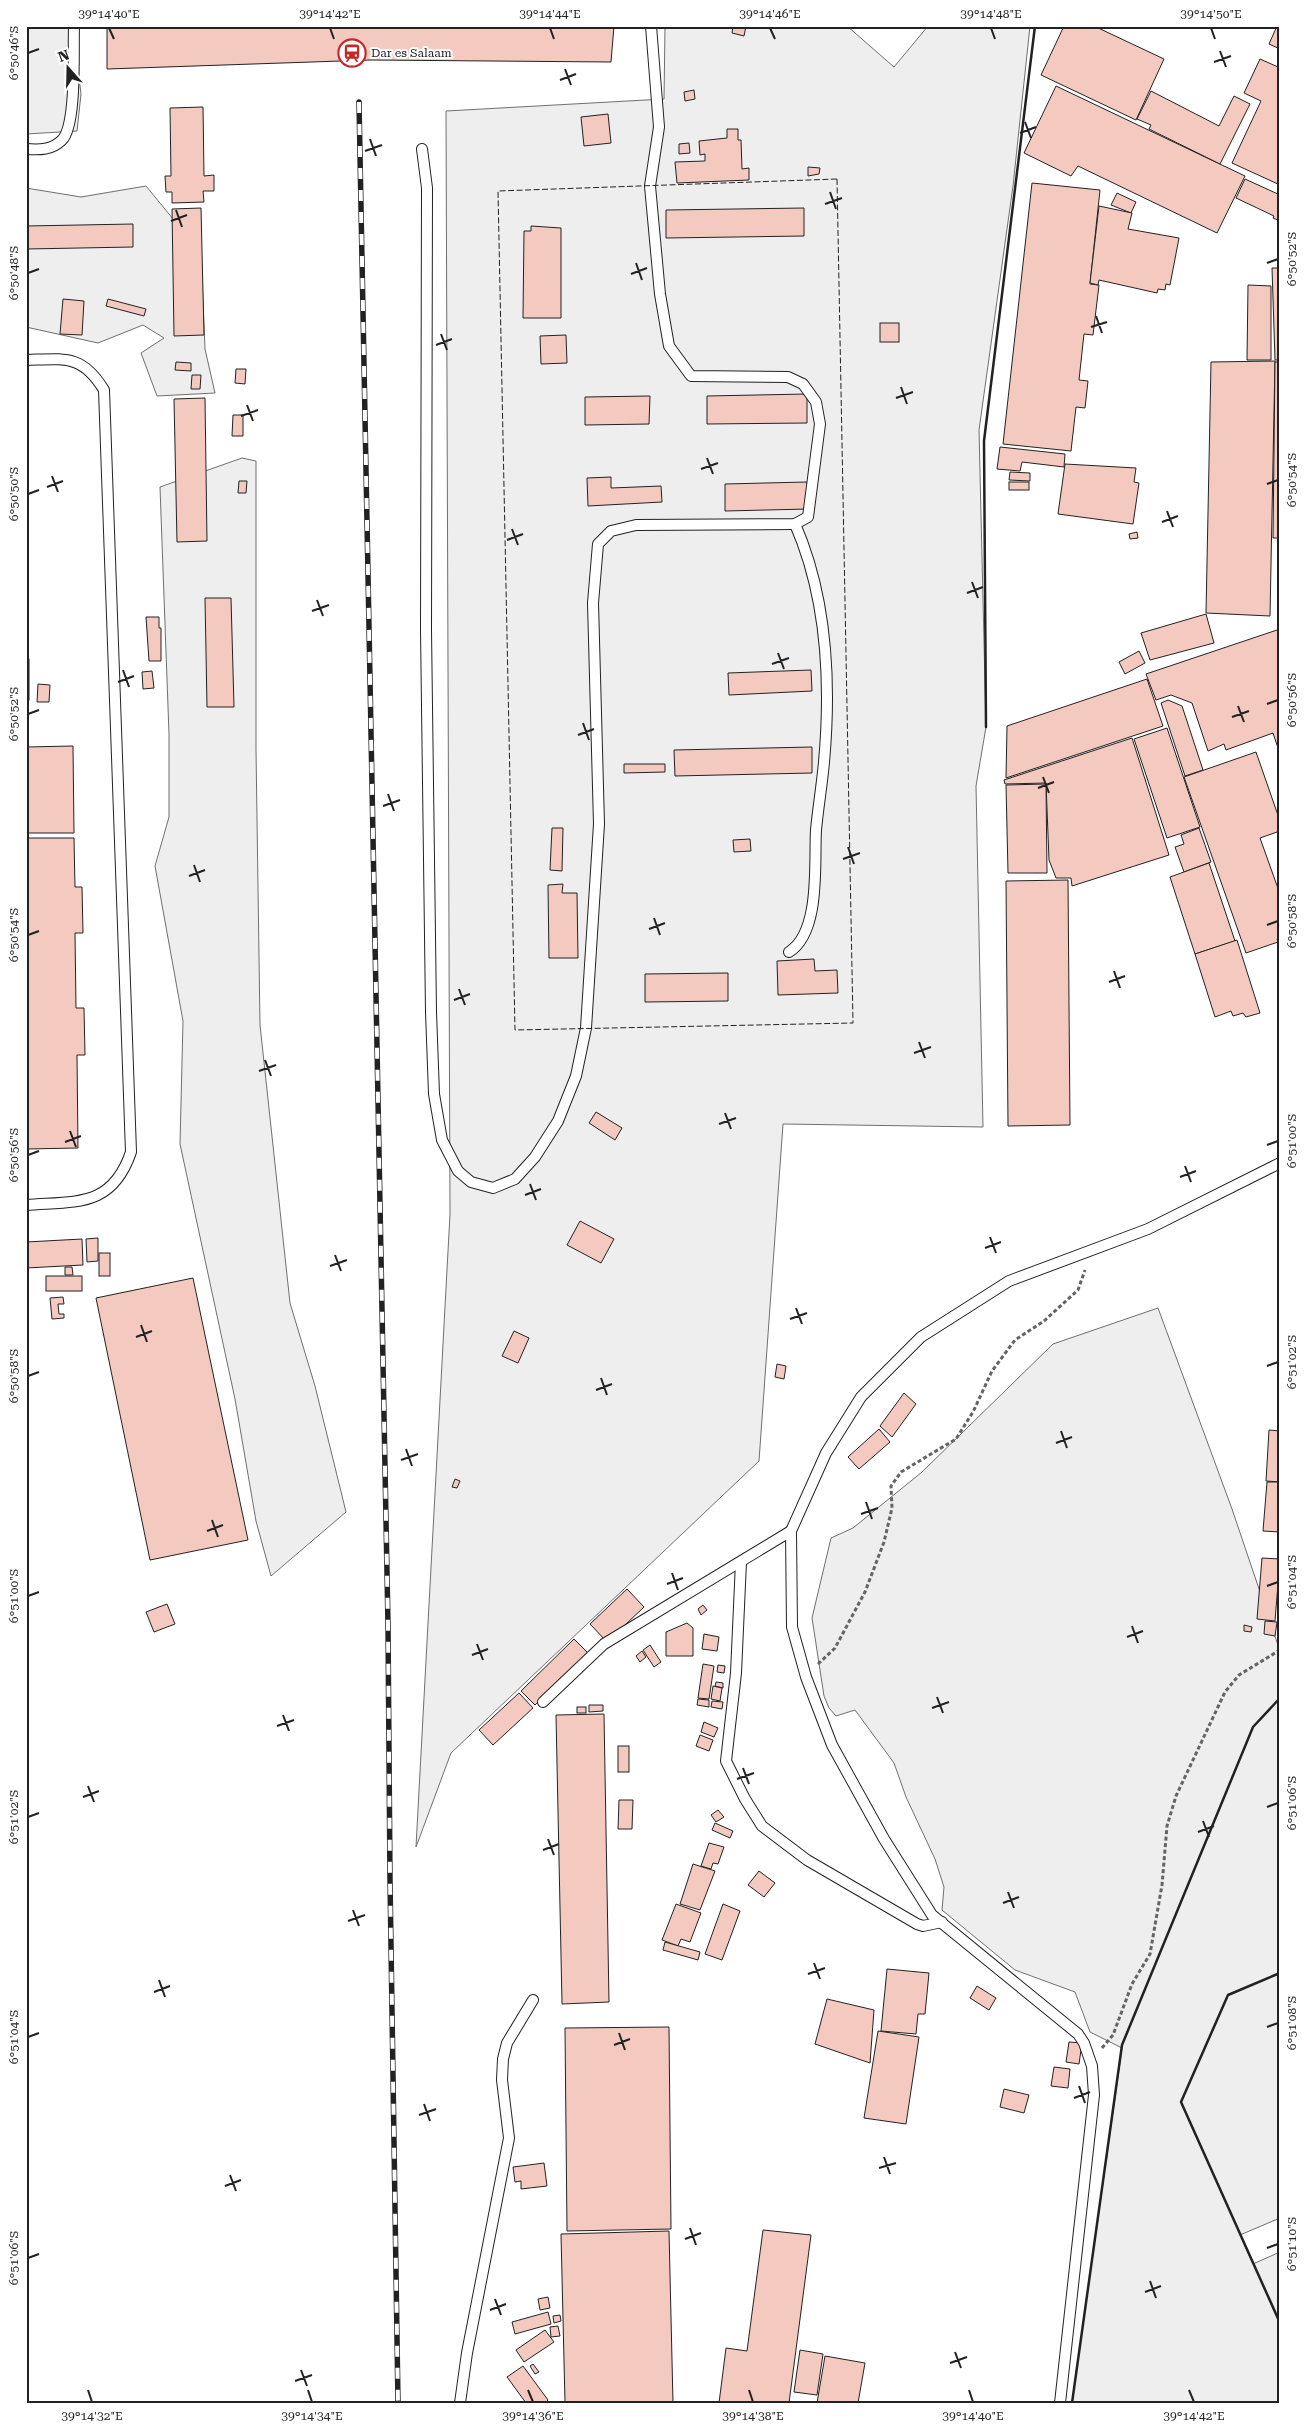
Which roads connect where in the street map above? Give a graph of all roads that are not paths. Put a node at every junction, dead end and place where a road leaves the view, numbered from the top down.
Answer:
1 (74, 26) edge
2 (651, 26) edge
3 (26, 149) edge
4 (422, 149) dead end
5 (26, 360) edge
6 (795, 524) junction
7 (790, 952) dead end
8 (1280, 1163) edge
9 (26, 1205) edge
10 (791, 1531) junction
11 (741, 1562) junction
12 (543, 1702) dead end
13 (942, 1922) junction
14 (533, 2000) dead end
15 (460, 2403) edge
16 (1060, 2403) edge

1 - 3 lane
2 - 6 lane
4 - 6 lane
5 - 9 lane
6 - 7 lane
8 - 10 lane
10 - 11 lane
10 - 13 lane
11 - 12 lane
11 - 13 lane
13 - 16 lane
14 - 15 lane

